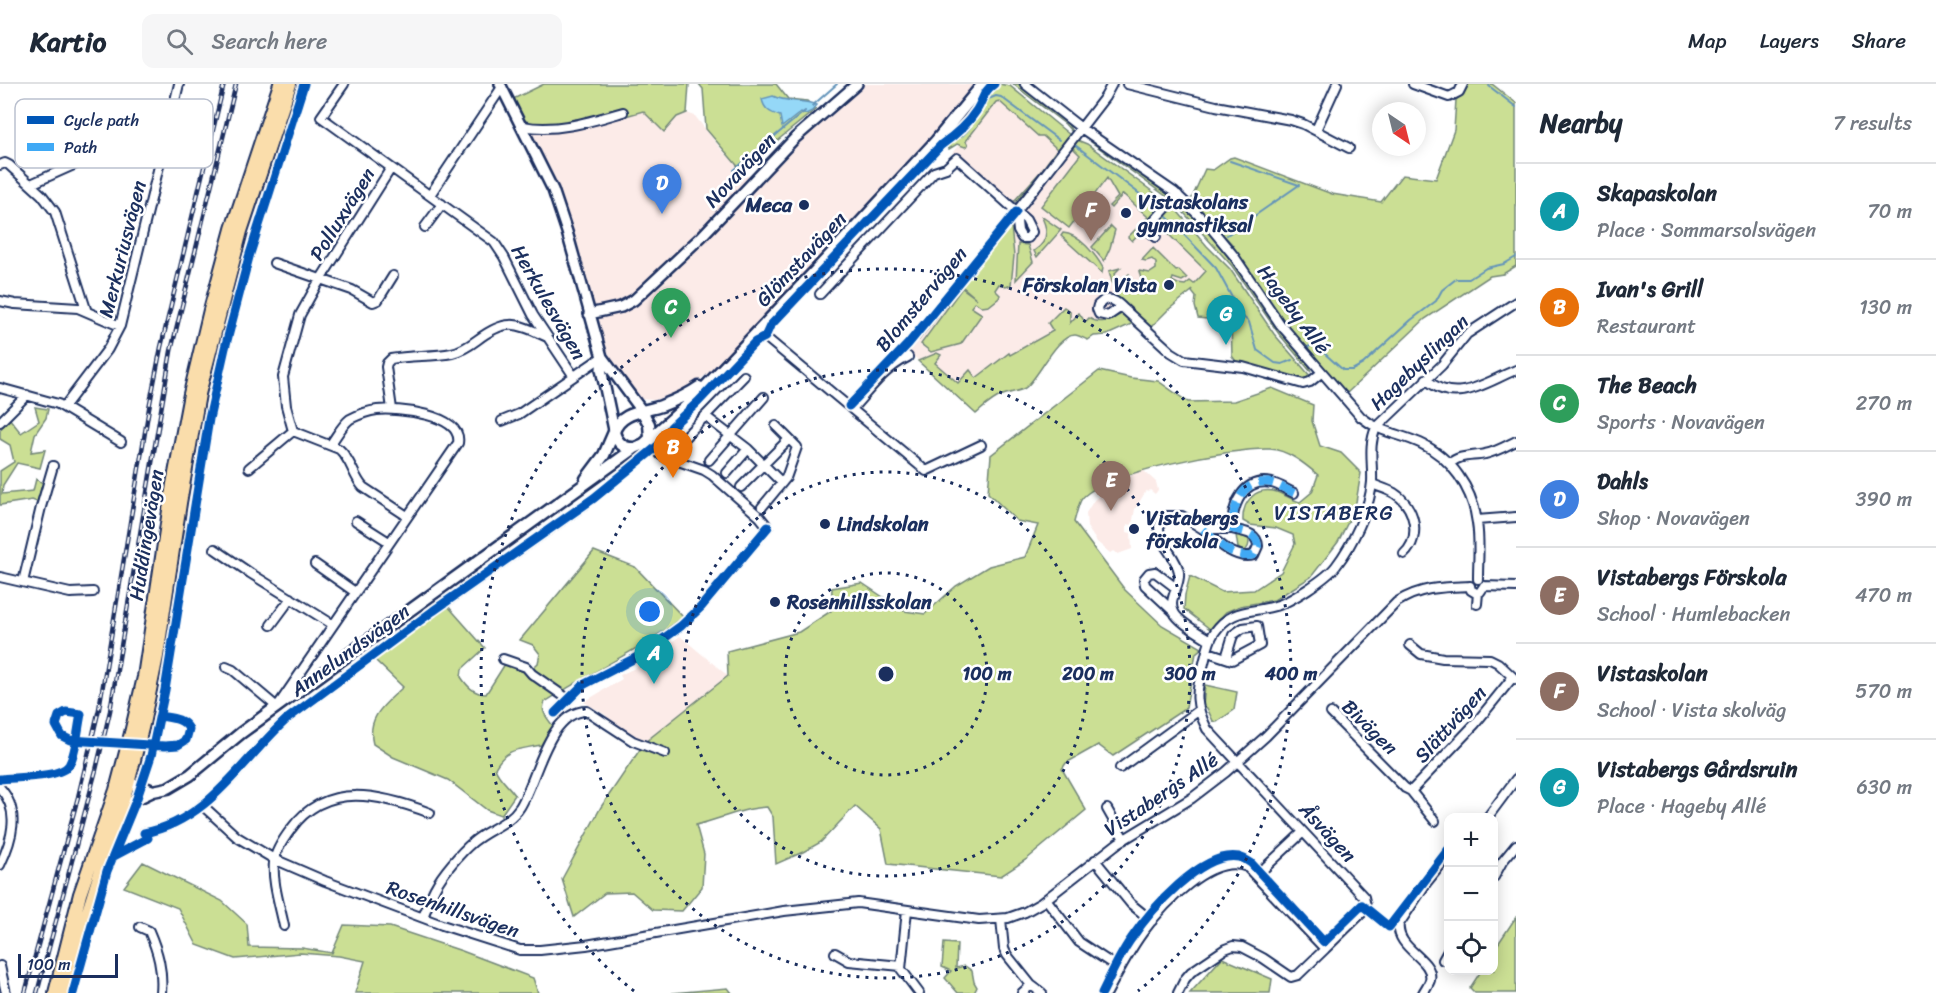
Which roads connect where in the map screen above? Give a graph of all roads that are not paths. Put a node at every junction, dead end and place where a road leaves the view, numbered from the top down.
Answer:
1 (179, 84) edge
2 (280, 84) edge
3 (290, 84) edge
4 (344, 84) edge
5 (856, 84) edge
6 (977, 84) edge
7 (983, 84) edge
8 (1025, 84) edge
9 (1112, 84) edge
10 (1127, 84) edge
11 (1337, 84) edge
12 (1413, 84) edge
13 (1463, 84) edge
14 (1139, 85) edge
15 (501, 86) edge
16 (175, 99) edge
17 (971, 99) junction
18 (623, 112) dead end
19 (523, 126) junction
20 (1081, 128) junction
21 (1316, 130) junction
22 (1349, 148) dead end
23 (4, 165) edge
24 (67, 168) edge
25 (159, 168) edge
26 (391, 168) junction
27 (31, 184) junction
28 (430, 195) junction
29 (1178, 195) junction
30 (442, 204) junction
31 (425, 227) dead end
32 (1156, 237) dead end
33 (274, 263) dead end
34 (393, 276) dead end
35 (321, 278) junction
36 (820, 294) dead end
37 (0, 301) edge
38 (1516, 302) edge
39 (1121, 307) dead end
40 (86, 309) junction
41 (589, 314) junction
42 (120, 326) junction
43 (758, 331) junction
44 (547, 336) junction
45 (602, 357) junction
46 (908, 357) dead end
47 (1516, 370) edge
48 (1322, 373) junction
49 (573, 375) junction
50 (716, 375) junction
51 (744, 376) dead end
52 (1426, 380) junction
53 (0, 388) edge
54 (27, 395) junction
55 (764, 397) dead end
56 (64, 407) junction
57 (392, 409) junction
58 (852, 409) junction
59 (642, 411) junction
60 (705, 416) junction
61 (501, 421) dead end
62 (0, 422) edge
63 (776, 426) dead end
64 (1376, 428) junction
65 (293, 431) junction
66 (614, 431) junction
67 (731, 436) junction
68 (649, 438) junction
69 (789, 439) junction
70 (1516, 441) edge
71 (121, 442) dead end
72 (330, 445) junction
73 (981, 445) dead end
74 (635, 448) junction
75 (748, 449) junction
76 (674, 459) junction
77 (710, 460) dead end
78 (762, 464) junction
79 (1449, 464) junction
80 (53, 466) dead end
81 (249, 468) dead end
82 (727, 473) dead end
83 (782, 483) junction
84 (1372, 484) junction
85 (741, 487) dead end
86 (573, 492) junction
87 (1294, 494) dead end
88 (587, 503) dead end
89 (762, 507) dead end
90 (407, 516) junction
91 (1516, 517) edge
92 (356, 520) dead end
93 (1477, 520) junction
94 (1203, 529) junction
95 (1232, 529) junction
96 (389, 542) junction
97 (215, 549) dead end
98 (1404, 554) dead end
99 (315, 564) dead end
100 (0, 577) edge
101 (1478, 579) junction
102 (23, 582) junction
103 (1470, 586) junction
104 (1516, 587) edge
105 (1176, 588) junction
106 (1481, 590) junction
107 (93, 592) dead end
108 (355, 592) junction
109 (291, 598) junction
110 (1478, 604) dead end
111 (1173, 611) junction
112 (332, 624) junction
113 (272, 625) dead end
114 (1210, 640) junction
115 (1410, 645) dead end
116 (1208, 652) junction
117 (1226, 658) junction
118 (503, 659) dead end
119 (226, 667) dead end
120 (323, 673) junction
121 (1514, 678) edge
122 (333, 686) junction
123 (568, 699) junction
124 (277, 707) junction
125 (1198, 711) junction
126 (555, 713) dead end
127 (1331, 713) dead end
128 (665, 753) dead end
129 (1238, 762) junction
130 (1120, 768) dead end
131 (1516, 779) edge
132 (128, 784) junction
133 (0, 788) edge
134 (116, 790) junction
135 (153, 791) junction
136 (1411, 791) junction
137 (202, 805) junction
138 (1107, 808) dead end
139 (430, 813) dead end
140 (1491, 813) edge
141 (1435, 821) dead end
142 (1303, 832) junction
143 (144, 833) dead end
144 (112, 836) junction
145 (1124, 839) junction
146 (1516, 845) edge
147 (274, 859) junction
148 (1095, 860) junction
149 (1444, 862) edge
150 (0, 865) edge
151 (1498, 870) edge
152 (1256, 876) junction
153 (1046, 899) junction
154 (824, 908) joint
155 (907, 910) junction
156 (423, 917) junction
157 (1001, 919) junction
158 (1152, 921) junction
159 (284, 926) dead end
160 (140, 927) dead end
161 (1324, 949) junction
162 (834, 953) dead end
163 (0, 966) edge
164 (901, 966) junction
165 (1120, 969) junction
166 (1031, 985) junction
167 (6, 993) edge
168 (55, 993) edge
169 (64, 993) edge
170 (161, 993) edge
171 (919, 993) edge
172 (1022, 993) edge
173 (1042, 993) edge
174 (1107, 993) edge
175 (1178, 993) edge
176 (1424, 993) edge

1 - 16 street, Merkuriusvägen
2 - 134 main road, Huddingevägen
3 - 132 main road, Huddingevägen
4 - 26 street, Herkulesvägen
5 - 41 street, Novavägen
6 - 17 main road, Glömstavägen
7 - 17 main road, Glömstavägen
8 - 20 street, Hageby Allé
9 - 20 street
10 - 14 street
11 - 21 street
12 - 13 street
14 - 21 street
15 - 19 street
15 - 28 street
17 - 43 main road, Glömstavägen
18 - 19 street
19 - 41 street
20 - 29 street, Hageby Allé
20 - 36 street
21 - 22 street
23 - 27 street
24 - 27 street
25 - 42 street, Merkuriusvägen
26 - 28 street, Herkulesvägen
26 - 35 street, Polluxvägen
27 - 40 street
28 - 30 street, Herkulesvägen
29 - 32 street
29 - 48 street, Hageby Allé
30 - 31 street
30 - 44 street, Herkulesvägen
33 - 35 street, Polluxvägen
34 - 35 street
35 - 65 street, Polluxvägen
37 - 40 street
38 - 52 street, Hagebyslingan
39 - 48 street
40 - 42 street
41 - 45 street
42 - 56 street, Merkuriusvägen
43 - 50 main road, Glömstavägen
43 - 58 street
44 - 49 street, Herkulesvägen
44 - 57 street
45 - 49 street, Herkulesvägen
45 - 59 street
45 - 66 street
46 - 58 street, Blomstervägen
47 - 52 street
48 - 64 street, Hageby Allé
49 - 61 street
50 - 59 main road, Glömstavägen
50 - 68 main road, Glömstavägen
51 - 60 street
52 - 64 street, Hagebyslingan
53 - 54 street
54 - 56 street
54 - 62 street
55 - 67 street
56 - 71 street
57 - 72 street
57 - 90 street
58 - 73 street
59 - 66 main road, Glömstavägen
59 - 68 main road
60 - 67 street
60 - 76 street
63 - 69 street
64 - 79 street, Hageby Allé
64 - 84 street
65 - 72 street
65 - 81 street
66 - 74 main road
66 - 86 main road, Glömstavägen
67 - 75 street
67 - 77 street
68 - 74 main road, Glömstavägen
68 - 76 street
69 - 78 street
69 - 83 street
70 - 79 street
72 - 90 street
74 - 86 main road, Glömstavägen
75 - 78 street
75 - 82 street
76 - 123 street
78 - 83 street
78 - 85 street
79 - 93 street, Hageby Allé
80 - 102 street
83 - 89 street
84 - 98 street
84 - 114 street
86 - 120 main road, Glömstavägen
87 - 95 street
88 - 122 street, Annelundsvägen
90 - 96 street
91 - 93 street
92 - 96 street
93 - 101 street, Hageby Allé
94 - 95 street
94 - 95 street
94 - 105 street
96 - 108 street
97 - 109 street
99 - 108 street
100 - 102 street
101 - 103 street
101 - 106 street
102 - 107 street
103 - 106 street
103 - 129 street, Vistabergs Allé
104 - 106 street
105 - 111 street
105 - 111 street
106 - 110 street
108 - 112 street
109 - 112 street
109 - 113 street
111 - 114 street
112 - 124 street
114 - 116 street
115 - 121 street
116 - 117 street
116 - 125 street
117 - 117 street
118 - 123 street
119 - 124 street
120 - 122 street, Annelundsvägen
120 - 124 main road, Glömstavägen
121 - 136 street, Slättvägen
122 - 137 street, Annelundsvägen
123 - 126 street
124 - 135 main road, Glömstavägen
125 - 129 street, Åsvägen
125 - 130 street
127 - 136 street, Bivägen
128 - 156 street
129 - 142 street, Åsvägen
129 - 145 street, Vistabergs Allé
131 - 140 street
132 - 134 main road
132 - 135 main road
132 - 144 main road, Huddingevägen
133 - 150 street
134 - 168 main road, Huddingevägen
135 - 144 main road, Glömstavägen
136 - 141 street, Bivägen
137 - 143 street, Annelundsvägen
137 - 147 street, Rosenhillsvägen
138 - 145 street
139 - 147 street
142 - 152 street
142 - 161 street, Åsvägen
144 - 169 main road, Huddingevägen
145 - 148 street, Vistabergs Allé
146 - 151 street
147 - 156 street, Rosenhillsvägen
147 - 159 street
148 - 153 street, Vistabergs Allé
148 - 158 street
149 - 176 street
152 - 158 street
152 - 161 street
153 - 157 street, Vistabergs Allé
153 - 165 street
154 - 155 street, Vistabergs Allé
154 - 156 street, Rosenhillsvägen
155 - 157 street, Vistabergs Allé
155 - 164 street
157 - 166 street
158 - 165 street
160 - 170 street
161 - 175 street
162 - 164 street
163 - 167 street
164 - 171 street
165 - 174 street
166 - 172 street
166 - 173 street

